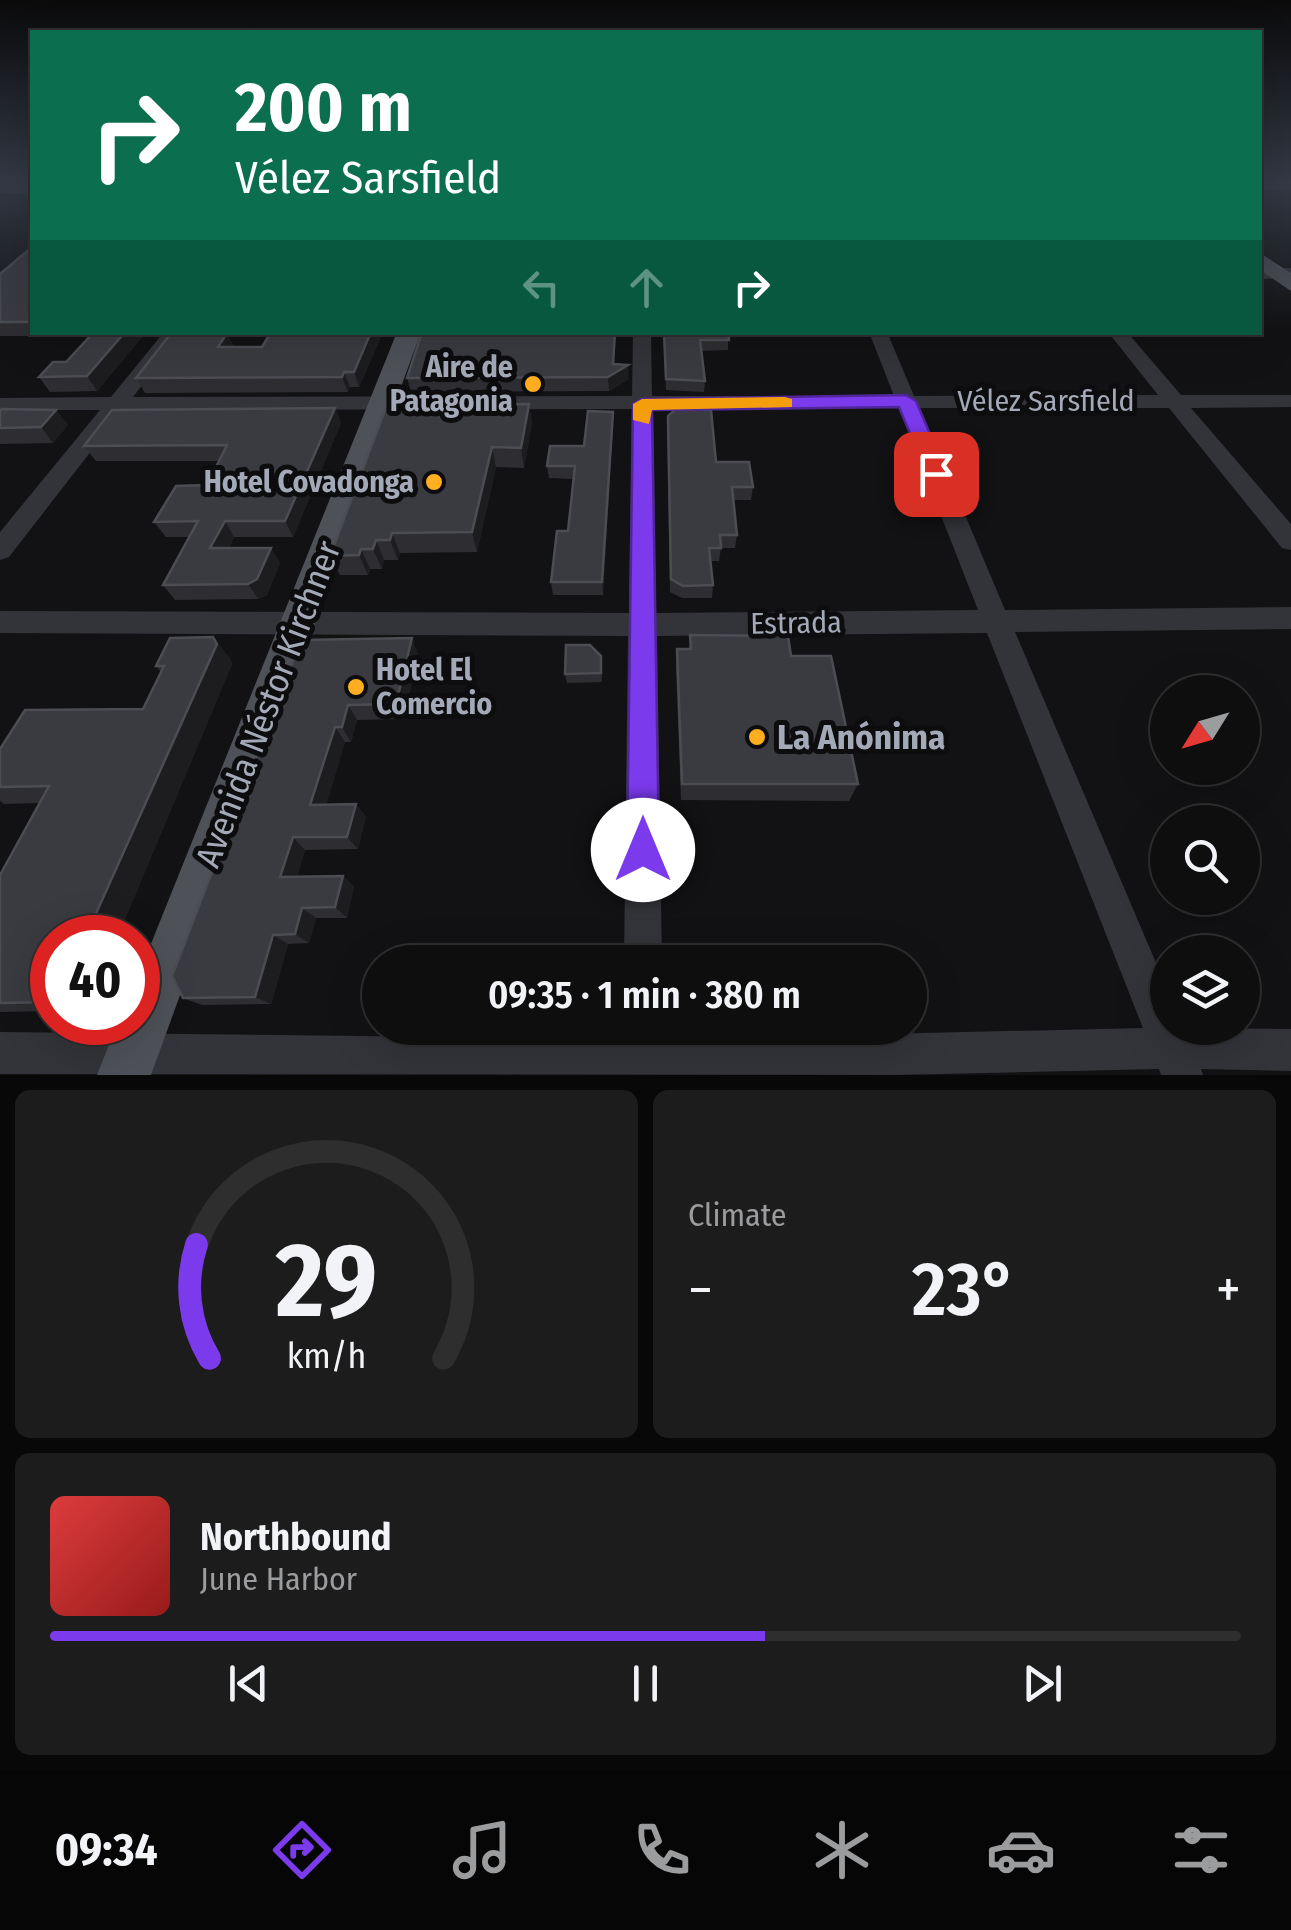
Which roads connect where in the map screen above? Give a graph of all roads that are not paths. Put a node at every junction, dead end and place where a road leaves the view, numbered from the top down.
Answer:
1 (172, 335) edge
2 (408, 335) edge
3 (642, 335) edge
4 (879, 335) edge
5 (1120, 335) edge
6 (906, 401) junction
7 (1291, 401) edge
8 (118, 402) junction
9 (1176, 402) junction
10 (382, 403) junction
11 (0, 404) edge
12 (642, 404) junction
13 (1291, 541) edge
14 (0, 550) edge
15 (1291, 618) edge
16 (996, 619) junction
17 (0, 622) edge
18 (301, 623) junction
19 (643, 625) junction
20 (644, 945) edge
21 (1291, 1050) edge
22 (0, 1053) edge
23 (644, 1054) edge
24 (1176, 1062) edge
25 (128, 1064) edge

1 - 8 street
2 - 10 main road, Avenida Néstor Kirchner
3 - 12 street
4 - 6 street
5 - 9 street
6 - 9 street, Vélez Sarsfield
6 - 12 street, Vélez Sarsfield
6 - 16 street
7 - 9 street, Vélez Sarsfield
8 - 10 street, Vélez Sarsfield
8 - 11 street, Vélez Sarsfield
8 - 14 street
9 - 13 street
10 - 12 street, Vélez Sarsfield
10 - 18 main road, Avenida Néstor Kirchner
12 - 19 street
15 - 16 street, Estrada
16 - 19 street, Estrada
16 - 24 street
17 - 18 street, Estrada
18 - 19 street, Estrada
18 - 25 main road, Avenida Néstor Kirchner
19 - 20 street
21 - 24 street
22 - 25 street
23 - 24 street
23 - 25 street

